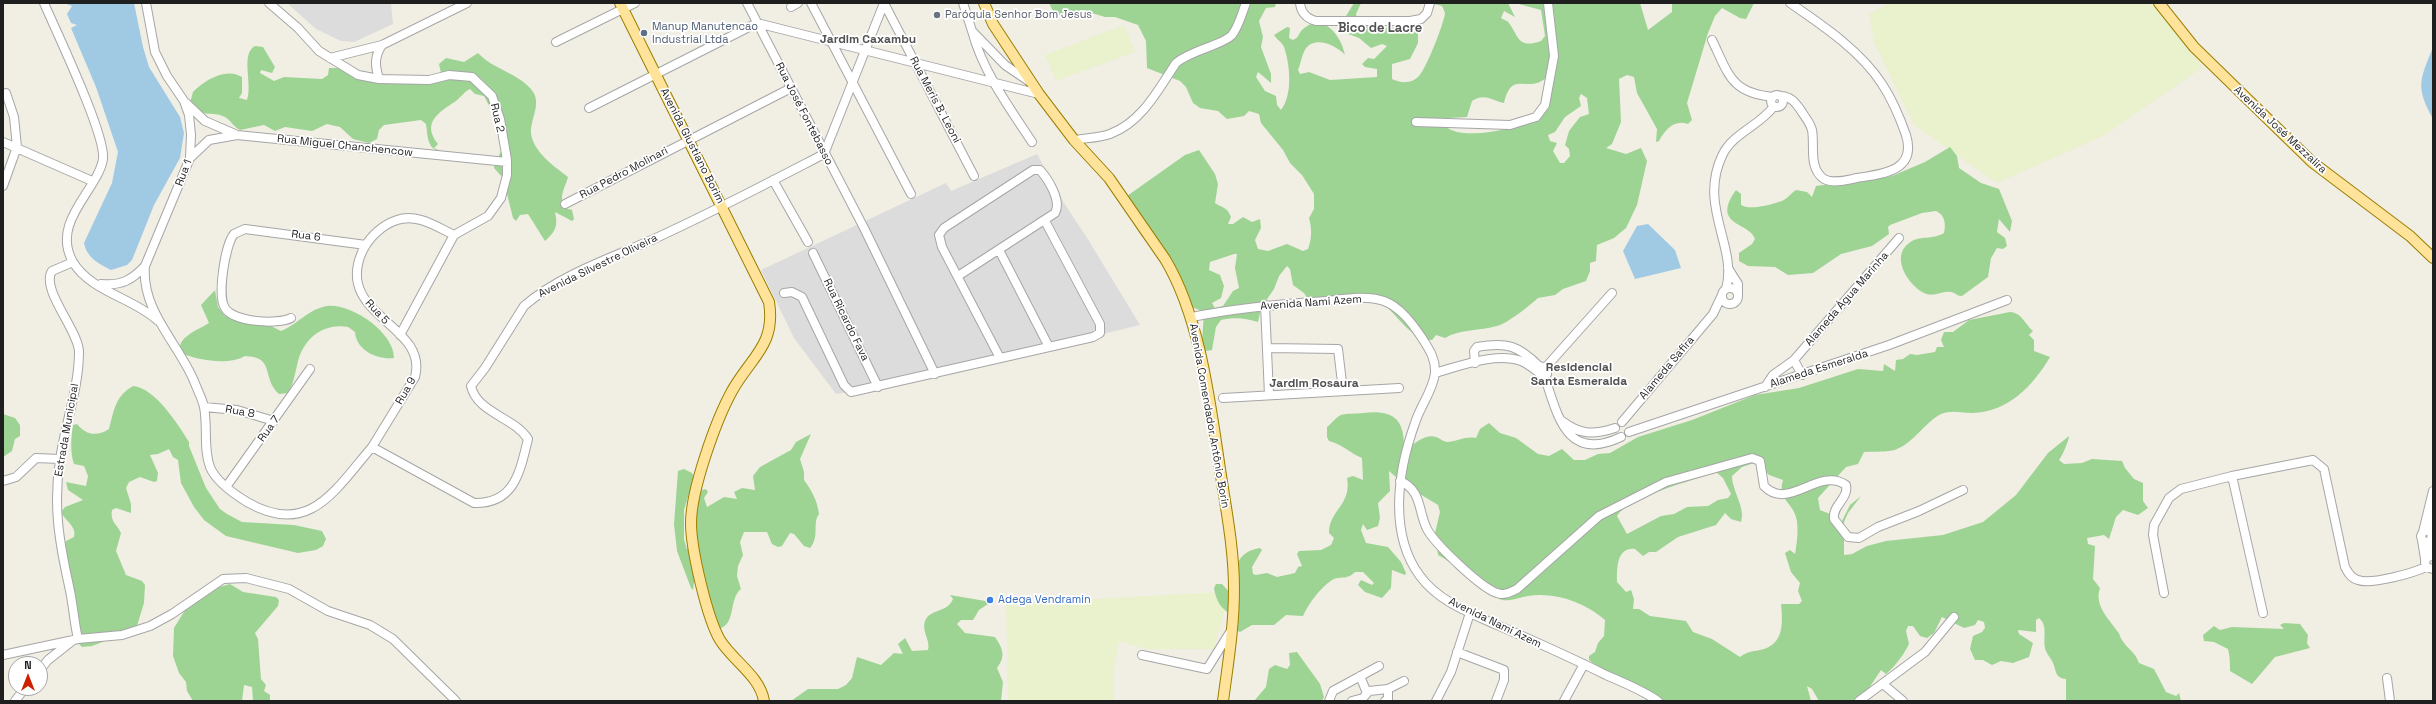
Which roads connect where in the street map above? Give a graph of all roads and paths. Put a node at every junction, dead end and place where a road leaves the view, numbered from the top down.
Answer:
1 (44, 3) edge
2 (146, 3) edge
3 (269, 3) edge
4 (467, 3) edge
5 (635, 3) edge
6 (748, 3) edge
7 (811, 3) edge
8 (884, 3) edge
9 (963, 3) edge
10 (984, 3) edge
11 (1246, 3) edge
12 (1300, 3) edge
13 (1430, 3) edge
14 (1548, 3) edge
15 (1790, 3) edge
16 (2159, 3) edge
17 (621, 6) edge
18 (757, 23) junction
19 (972, 30) junction
20 (1712, 40) dead end
21 (830, 41) junction
22 (556, 42) dead end
23 (382, 45) junction
24 (864, 50) junction
25 (351, 53) junction
26 (330, 58) junction
27 (916, 64) junction
28 (349, 69) junction
29 (656, 74) junction
30 (379, 79) junction
31 (1031, 82) junction
32 (852, 84) junction
33 (995, 84) junction
34 (791, 88) junction
35 (6, 93) dead end
36 (1039, 94) junction
37 (1777, 96) junction
38 (184, 101) junction
39 (1778, 105) junction
40 (589, 108) dead end
41 (1800, 109) junction
42 (1416, 122) dead end
43 (237, 135) junction
44 (689, 139) junction
45 (1074, 140) junction
46 (3, 142) edge
47 (1032, 142) dead end
48 (17, 147) junction
49 (824, 154) junction
50 (190, 158) junction
51 (507, 162) junction
52 (974, 176) dead end
53 (773, 180) junction
54 (92, 181) junction
55 (3, 186) edge
56 (911, 194) dead end
57 (565, 204) dead end
58 (722, 207) junction
59 (1044, 221) junction
60 (454, 235) junction
61 (1899, 238) dead end
62 (808, 242) dead end
63 (366, 245) junction
64 (999, 250) junction
65 (813, 253) dead end
66 (2433, 258) edge
67 (72, 262) junction
68 (145, 266) junction
69 (1728, 267) junction
70 (958, 276) junction
71 (96, 283) junction
72 (1724, 292) junction
73 (784, 293) dead end
74 (1612, 293) dead end
75 (1738, 295) junction
76 (2007, 300) dead end
77 (1731, 304) junction
78 (1265, 305) junction
79 (1713, 314) junction
80 (1192, 317) junction
81 (291, 318) dead end
82 (161, 324) junction
83 (400, 335) junction
84 (1049, 347) junction
85 (1268, 348) junction
86 (1000, 358) junction
87 (1794, 360) junction
88 (1475, 363) junction
89 (310, 370) dead end
90 (1542, 370) junction
91 (1435, 373) junction
92 (935, 374) junction
93 (1802, 375) junction
94 (878, 387) junction
95 (1765, 387) junction
96 (1399, 388) dead end
97 (1343, 391) junction
98 (1269, 395) junction
99 (1223, 398) dead end
100 (204, 406) junction
101 (1560, 419) junction
102 (274, 421) junction
103 (1622, 422) junction
104 (1615, 428) junction
105 (1625, 435) junction
106 (372, 447) junction
107 (60, 459) junction
108 (2232, 476) junction
109 (3, 481) edge
110 (1400, 481) junction
111 (226, 487) junction
112 (1963, 490) dead end
113 (2433, 491) edge
114 (2433, 516) edge
115 (2427, 537) edge
116 (2430, 561) edge
117 (2164, 593) dead end
118 (1470, 613) junction
119 (2263, 613) dead end
120 (1954, 617) dead end
121 (1232, 629) junction
122 (75, 640) junction
123 (46, 646) junction
124 (1458, 652) junction
125 (3, 655) edge
126 (1142, 655) dead end
127 (47, 656) edge
128 (48, 660) edge
129 (1584, 664) junction
130 (1379, 666) dead end
131 (1360, 676) junction
132 (2387, 678) dead end
133 (1404, 681) dead end
134 (1882, 684) junction
135 (1388, 689) junction
136 (1365, 697) edge
137 (456, 701) edge
138 (764, 701) edge
139 (1223, 701) edge
140 (1329, 701) edge
141 (1352, 701) edge
142 (1385, 701) edge
143 (1436, 701) edge
144 (1496, 701) edge
145 (1564, 701) edge
146 (1658, 701) edge
147 (1859, 701) edge
148 (1903, 701) edge
149 (2390, 701) edge

1 - 54 street
2 - 38 street, Rua 1
3 - 26 street, Rua 2
4 - 23 street
5 - 17 street
6 - 18 street, Rua José Fontebasso
7 - 21 street
8 - 24 street
8 - 27 street, Rua Meris B. Leoni
9 - 19 street
10 - 31 main road, Avenida Comendador Antônio Borin
11 - 45 street
12 - 13 street
14 - 42 street
15 - 41 street
16 - 66 main road, Avenida José Mezzalira
17 - 22 street
17 - 29 main road, Avenida Giustiano Borim
18 - 21 street
18 - 29 street
18 - 34 street, Rua José Fontebasso
19 - 31 street
19 - 33 street
20 - 37 street
21 - 24 street
21 - 32 street
23 - 25 street
23 - 30 street
24 - 27 street
24 - 32 street
25 - 26 street
25 - 28 street
26 - 28 street, Rua 2
27 - 33 street
27 - 52 street, Rua Meris B. Leoni
28 - 30 street, Rua 2
29 - 40 street
29 - 44 main road, Avenida Giustiano Borim
30 - 51 street, Rua 2
31 - 36 main road, Avenida Comendador Antônio Borin
32 - 49 street
32 - 56 street
33 - 36 street
33 - 47 street
34 - 44 street, Rua Pedro Molinari
34 - 49 street, Rua José Fontebasso
35 - 48 street
36 - 45 main road, Avenida Comendador Antônio Borin
37 - 39 street
37 - 41 street
38 - 43 street
38 - 50 street, Rua 1
39 - 41 street
39 - 69 street, Alameda Safira
43 - 50 street, Rua Miguel Chanchencow
43 - 51 street, Rua Miguel Chanchencow
44 - 57 street, Rua Pedro Molinari
44 - 58 main road, Avenida Giustiano Borim
45 - 80 main road, Avenida Comendador Antônio Borin
46 - 48 street
48 - 54 street
48 - 55 street
49 - 53 street, Avenida Silvestre Oliveira
49 - 92 street, Rua José Fontebasso
50 - 68 street, Rua 1
51 - 60 street, Rua 2
53 - 58 street, Avenida Silvestre Oliveira
53 - 62 street
54 - 67 street
58 - 106 street, Avenida Silvestre Oliveira
58 - 138 main road, Avenida Giustiano Borim
59 - 64 street
59 - 70 street
59 - 84 street
60 - 63 street, Rua 5
60 - 83 street
61 - 87 street, Alameda Água Marinha
63 - 81 street, Rua 6
63 - 83 street, Rua 5
64 - 70 street
64 - 84 street
65 - 94 street, Rua Ricardo Fava
67 - 71 street
67 - 107 street, Estrada Municipal
68 - 71 street, Rua 1
68 - 82 street
69 - 72 street, Alameda Safira
69 - 75 street, Alameda Safira
70 - 86 street
71 - 82 street
72 - 75 street
72 - 77 street
72 - 79 street, Alameda Safira
73 - 94 street
74 - 90 street
75 - 77 street, Alameda Safira
76 - 93 street, Alameda Esmeralda
77 - 79 street, Alameda Safira
78 - 80 street, Avenida Nami Azem
78 - 85 street
78 - 91 street, Avenida Nami Azem
79 - 103 street, Alameda Safira
80 - 121 main road, Avenida Comendador Antônio Borin
82 - 100 street
83 - 106 street, Rua 9
84 - 86 street
85 - 97 street
85 - 98 street
86 - 92 street
87 - 93 street
87 - 95 street, Alameda Água Marinha
88 - 90 street
88 - 90 street
88 - 91 street
89 - 102 street, Rua 7
90 - 101 street, Alameda Esmeralda
91 - 110 street, Avenida Nami Azem
92 - 94 street
93 - 95 street, Alameda Esmeralda
95 - 105 street, Alameda Esmeralda
96 - 97 street
97 - 98 street
98 - 99 street
100 - 102 street, Rua 8
100 - 111 street
101 - 104 street
101 - 105 street, Alameda Esmeralda
102 - 111 street, Rua 7
103 - 104 street
103 - 105 street
104 - 105 street
106 - 111 street
107 - 109 street
107 - 122 street, Estrada Municipal
108 - 116 street
108 - 117 street
108 - 119 street
110 - 112 street
110 - 118 street, Avenida Nami Azem
113 - 115 street
114 - 115 street
115 - 116 street
118 - 124 street
118 - 129 street, Avenida Nami Azem
120 - 134 street
121 - 126 street
121 - 139 main road, Avenida Comendador Antônio Borin
122 - 123 street
122 - 128 street
122 - 137 street
123 - 125 street
123 - 127 street
124 - 143 street
124 - 144 street
129 - 145 street
129 - 146 street, Avenida Nami Azem
130 - 131 street
131 - 136 street
131 - 140 street
132 - 149 street
133 - 135 street
134 - 147 street
134 - 148 street
135 - 136 street
135 - 142 street
136 - 141 street

